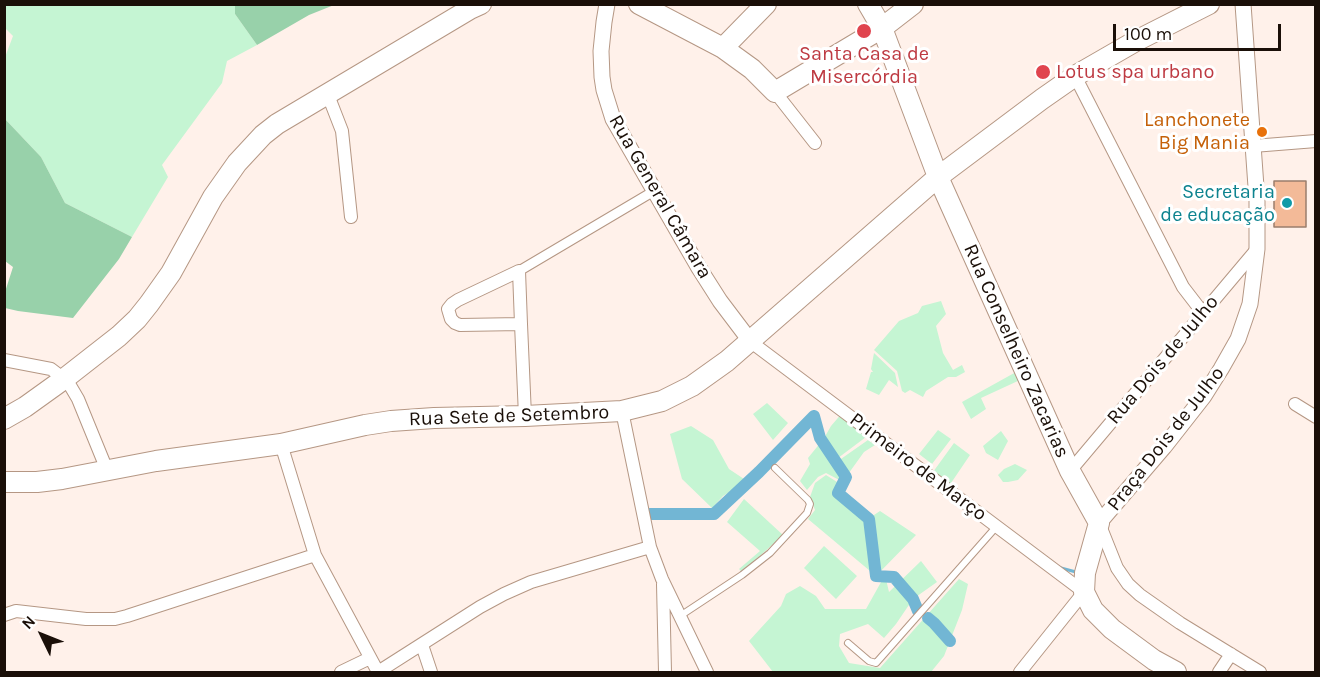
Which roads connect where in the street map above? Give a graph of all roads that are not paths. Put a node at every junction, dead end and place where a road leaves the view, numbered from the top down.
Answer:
1 (607, 4) edge
2 (639, 4) edge
3 (766, 4) edge
4 (868, 4) edge
5 (913, 4) edge
6 (1209, 4) edge
7 (1243, 4) edge
8 (476, 6) edge
9 (882, 28) junction
10 (723, 48) junction
11 (1075, 76) junction
12 (775, 92) junction
13 (328, 95) junction
14 (1316, 141) edge
15 (815, 143) dead end
16 (1253, 146) junction
17 (938, 177) junction
18 (654, 191) junction
19 (351, 217) dead end
20 (1257, 249) junction
21 (519, 271) junction
22 (1203, 313) junction
23 (521, 324) junction
24 (751, 342) junction
25 (4, 360) edge
26 (64, 379) junction
27 (1295, 404) dead end
28 (622, 411) junction
29 (525, 416) junction
30 (1316, 417) edge
31 (4, 419) edge
32 (281, 444) junction
33 (775, 468) dead end
34 (107, 470) junction
35 (1070, 471) junction
36 (4, 482) edge
37 (1099, 523) junction
38 (997, 526) junction
39 (650, 548) junction
40 (315, 555) junction
41 (662, 579) junction
42 (1084, 592) junction
43 (4, 615) edge
44 (680, 616) junction
45 (687, 632) junction
46 (664, 642) junction
47 (848, 643) dead end
48 (422, 645) junction
49 (1231, 654) junction
50 (370, 658) junction
51 (340, 672) edge
52 (378, 672) edge
53 (431, 672) edge
54 (665, 672) edge
55 (707, 672) edge
56 (1020, 672) edge
57 (1176, 672) edge
58 (1219, 672) edge
59 (1260, 672) edge

1 - 18 street, Rua General Câmara
2 - 10 main road
3 - 10 main road
4 - 9 main road, Rua Conselheiro Zacarias
5 - 9 main road
6 - 11 main road, Rua Sete de Setembro
7 - 16 street, Praça Dois de Julho
8 - 13 main road
9 - 12 main road
9 - 17 main road, Rua Conselheiro Zacarias
10 - 12 main road
11 - 17 main road, Rua Sete de Setembro
11 - 22 street
12 - 15 street
13 - 19 street
13 - 26 main road
14 - 16 street
16 - 20 street, Praça Dois de Julho
17 - 24 main road, Rua Sete de Setembro
17 - 35 main road, Rua Conselheiro Zacarias
18 - 21 street
18 - 24 street, Rua General Câmara
20 - 22 street, Rua Dois de Julho
20 - 37 street, Praça Dois de Julho
21 - 23 street
21 - 23 street
22 - 35 street, Rua Dois de Julho
23 - 29 street
24 - 28 main road, Rua Sete de Setembro
24 - 38 street, Primeiro de Março
25 - 26 street
26 - 31 main road
26 - 34 street
27 - 30 street
28 - 29 main road, Rua Sete de Setembro
28 - 39 street
29 - 32 main road, Rua Sete de Setembro
32 - 34 main road, Rua Sete de Setembro
32 - 40 street
33 - 44 lane
34 - 36 main road, Rua Sete de Setembro
35 - 37 main road, Rua Conselheiro Zacarias
37 - 42 main road
37 - 49 street
38 - 42 street, Primeiro de Março
38 - 47 lane
39 - 41 street
39 - 48 street
40 - 43 street
40 - 50 street
41 - 44 street
41 - 46 street
42 - 56 street
42 - 57 main road
44 - 45 street
45 - 46 street
45 - 55 street
46 - 54 street
48 - 52 street
48 - 53 street
49 - 58 street
49 - 59 street
50 - 51 street
50 - 52 street

